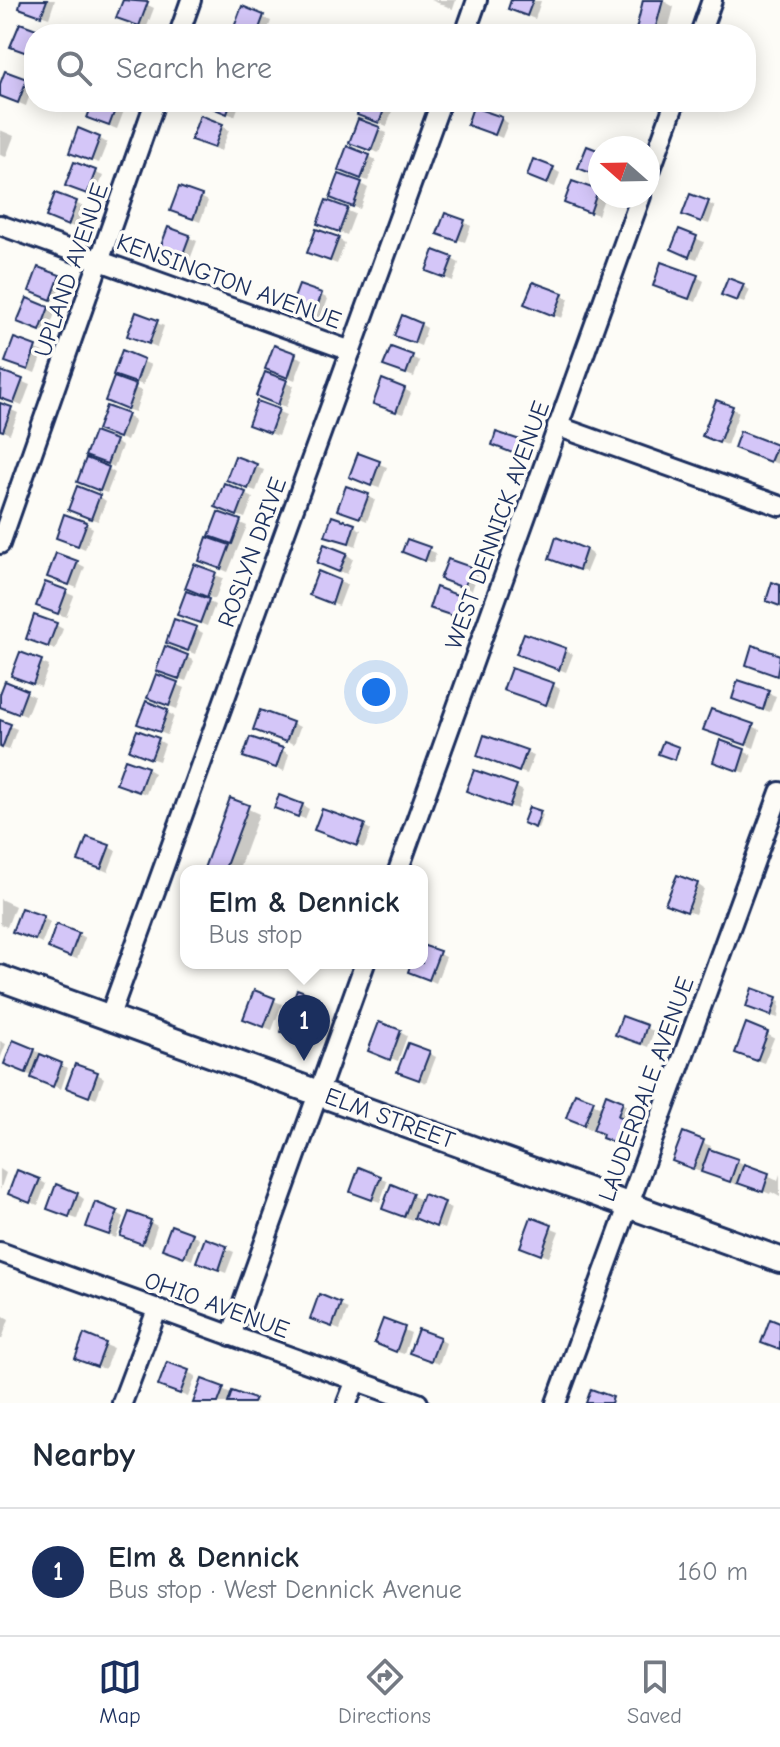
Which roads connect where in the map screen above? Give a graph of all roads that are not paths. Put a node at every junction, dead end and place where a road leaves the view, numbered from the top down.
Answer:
1 (191, 0) edge
2 (477, 0) edge
3 (712, 0) edge
4 (183, 24) edge
5 (469, 24) edge
6 (704, 24) edge
7 (152, 112) edge
8 (437, 112) edge
9 (671, 112) edge
10 (660, 144) edge
11 (637, 208) edge
12 (0, 225) edge
13 (100, 261) junction
14 (351, 351) junction
15 (557, 426) junction
16 (780, 506) edge
17 (0, 544) edge
18 (780, 792) edge
19 (400, 865) edge
20 (363, 969) edge
21 (0, 978) edge
22 (109, 1018) junction
23 (318, 1092) junction
24 (629, 1204) junction
25 (0, 1252) edge
26 (780, 1260) edge
27 (157, 1310) junction
28 (231, 1336) junction
29 (356, 1380) junction
30 (122, 1403) edge
31 (347, 1403) edge
32 (418, 1403) edge
33 (556, 1403) edge

1 - 4 street
2 - 5 street
3 - 6 street
7 - 13 street, UPLAND AVENUE
8 - 14 street, ROSLYN DRIVE
9 - 10 street
11 - 15 street, WEST DENNICK AVENUE
12 - 13 street, KENSINGTON AVENUE
13 - 14 street, KENSINGTON AVENUE
13 - 17 street, UPLAND AVENUE
14 - 22 street, ROSLYN DRIVE
15 - 16 street
15 - 19 street, WEST DENNICK AVENUE
18 - 24 street, LAUDERDALE AVENUE
20 - 23 street
21 - 22 street, ELM STREET
22 - 23 street, ELM STREET
23 - 24 street, ELM STREET
23 - 28 street
24 - 26 street, ELM STREET
24 - 33 street, LAUDERDALE AVENUE
25 - 27 street, OHIO AVENUE
27 - 28 street, OHIO AVENUE
27 - 30 street
28 - 29 street, OHIO AVENUE
29 - 31 street
29 - 32 street, OHIO AVENUE

